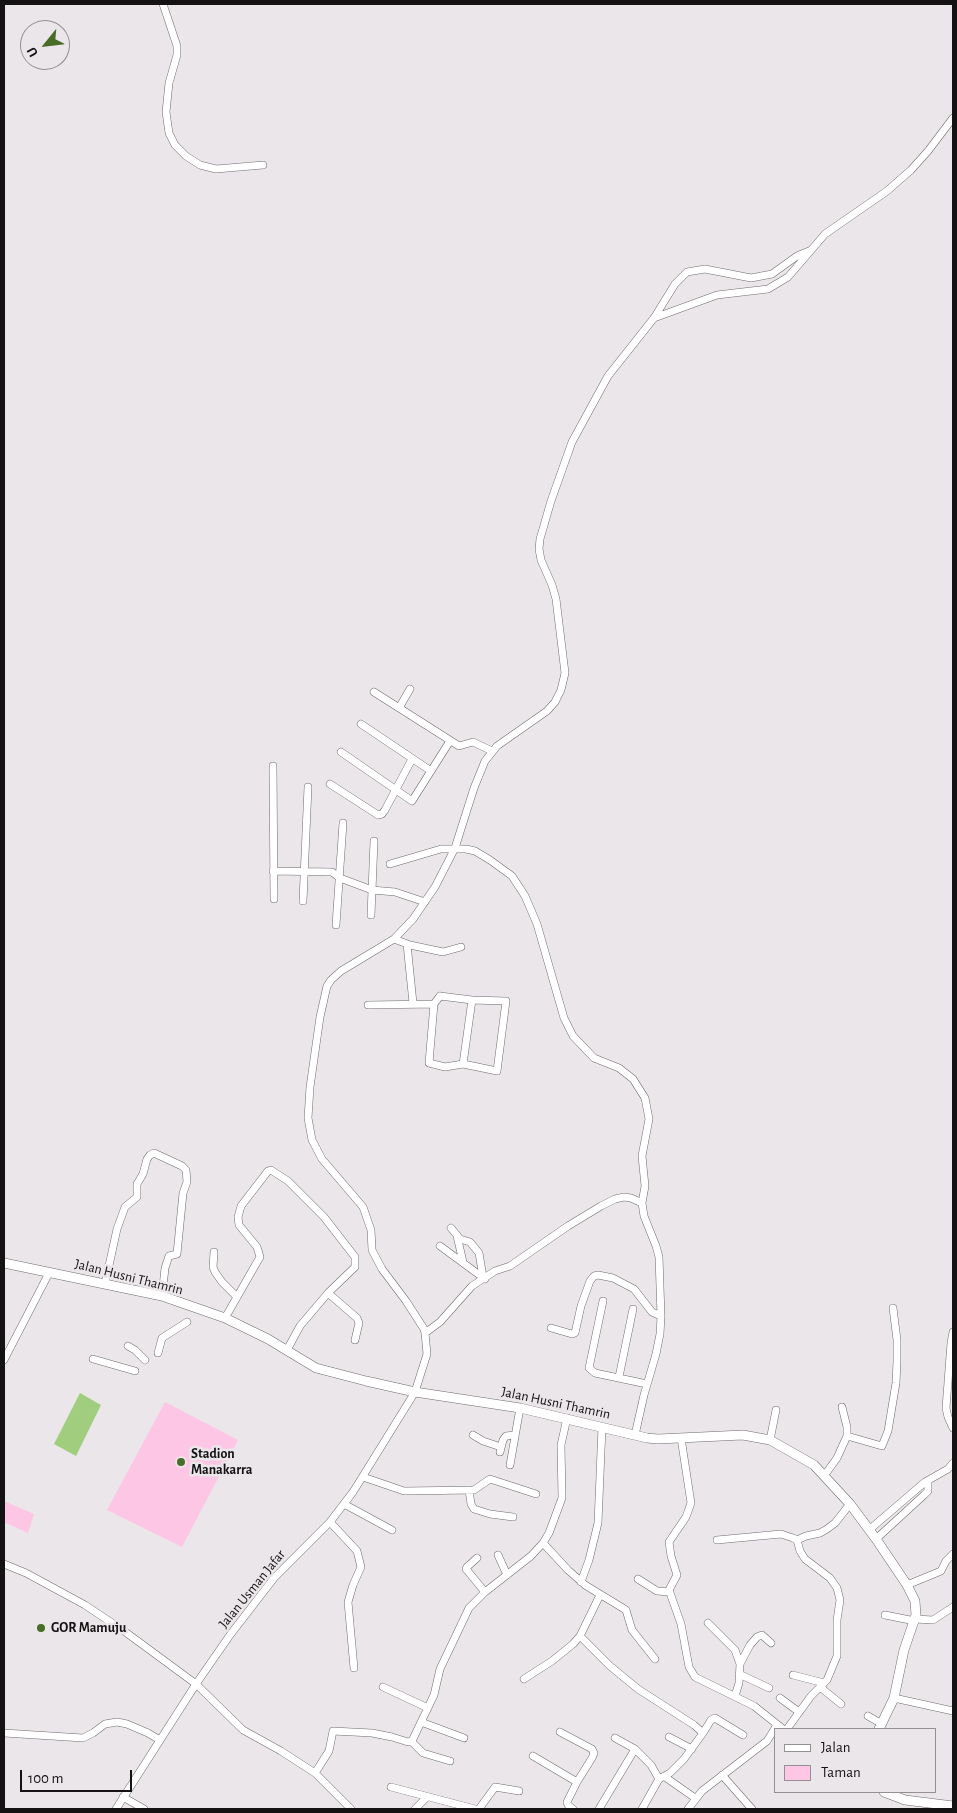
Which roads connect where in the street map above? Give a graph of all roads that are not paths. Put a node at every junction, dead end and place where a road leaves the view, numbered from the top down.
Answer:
1 (163, 4) edge
2 (953, 118) edge
3 (263, 164) dead end
4 (809, 252) junction
5 (654, 318) junction
6 (410, 689) dead end
7 (374, 692) dead end
8 (399, 708) junction
9 (362, 724) dead end
10 (450, 741) junction
11 (492, 751) junction
12 (341, 752) dead end
13 (412, 759) junction
14 (273, 766) dead end
15 (431, 771) junction
16 (330, 784) dead end
17 (308, 787) dead end
18 (396, 789) junction
19 (343, 823) dead end
20 (374, 841) dead end
21 (455, 848) junction
22 (390, 864) dead end
23 (273, 871) junction
24 (304, 872) junction
25 (340, 878) junction
26 (372, 890) junction
27 (274, 899) dead end
28 (303, 901) dead end
29 (425, 902) junction
30 (371, 915) dead end
31 (336, 926) dead end
32 (394, 939) junction
33 (407, 944) junction
34 (461, 947) dead end
35 (472, 1000) junction
36 (413, 1004) junction
37 (434, 1004) junction
38 (368, 1005) dead end
39 (464, 1064) junction
40 (642, 1203) junction
41 (451, 1228) dead end
42 (457, 1235) junction
43 (440, 1246) dead end
44 (214, 1252) dead end
45 (4, 1263) edge
46 (463, 1263) junction
47 (49, 1273) junction
48 (484, 1278) junction
49 (105, 1284) junction
50 (328, 1293) junction
51 (162, 1296) junction
52 (237, 1297) junction
53 (603, 1301) dead end
54 (893, 1308) dead end
55 (633, 1309) dead end
56 (661, 1316) junction
57 (225, 1318) junction
58 (187, 1322) dead end
59 (551, 1328) dead end
60 (953, 1332) edge
61 (426, 1333) junction
62 (355, 1340) dead end
63 (952, 1343) edge
64 (128, 1346) dead end
65 (286, 1350) junction
66 (158, 1353) dead end
67 (93, 1359) dead end
68 (4, 1360) edge
69 (145, 1360) dead end
70 (135, 1371) dead end
71 (619, 1377) junction
72 (950, 1379) edge
73 (647, 1384) junction
74 (415, 1392) junction
75 (842, 1407) dead end
76 (520, 1408) junction
77 (776, 1410) dead end
78 (567, 1418) junction
79 (602, 1427) junction
80 (953, 1428) edge
81 (473, 1435) dead end
82 (515, 1435) junction
83 (635, 1435) junction
84 (847, 1436) junction
85 (681, 1438) junction
86 (770, 1440) junction
87 (953, 1462) edge
88 (510, 1465) dead end
89 (824, 1476) junction
90 (363, 1477) junction
91 (928, 1481) junction
92 (469, 1490) junction
93 (536, 1494) dead end
94 (344, 1504) junction
95 (850, 1504) junction
96 (513, 1517) dead end
97 (330, 1522) junction
98 (392, 1530) dead end
99 (869, 1530) junction
100 (876, 1539) junction
101 (717, 1540) dead end
102 (797, 1540) junction
103 (543, 1543) junction
104 (953, 1554) edge
105 (498, 1555) dead end
106 (477, 1558) dead end
107 (4, 1564) edge
108 (507, 1575) junction
109 (638, 1580) dead end
110 (581, 1582) junction
111 (907, 1585) junction
112 (485, 1592) junction
113 (670, 1592) junction
114 (600, 1595) junction
115 (953, 1607) edge
116 (885, 1616) dead end
117 (915, 1620) junction
118 (708, 1623) dead end
119 (580, 1636) junction
120 (771, 1643) dead end
121 (655, 1659) dead end
122 (740, 1664) junction
123 (354, 1668) dead end
124 (739, 1674) junction
125 (793, 1675) dead end
126 (524, 1679) dead end
127 (196, 1684) junction
128 (822, 1685) junction
129 (384, 1687) dead end
130 (769, 1688) dead end
131 (734, 1696) junction
132 (780, 1698) dead end
133 (894, 1698) junction
134 (842, 1704) dead end
135 (428, 1708) junction
136 (953, 1711) edge
137 (799, 1712) junction
138 (868, 1716) dead end
139 (421, 1722) junction
140 (780, 1727) edge
141 (881, 1727) edge
142 (789, 1728) edge
143 (560, 1732) dead end
144 (4, 1733) edge
145 (703, 1733) junction
146 (774, 1733) edge
147 (743, 1735) dead end
148 (670, 1737) dead end
149 (464, 1738) dead end
150 (615, 1738) dead end
151 (160, 1740) junction
152 (411, 1741) junction
153 (635, 1749) junction
154 (692, 1749) junction
155 (533, 1756) dead end
156 (450, 1761) dead end
157 (315, 1773) junction
158 (722, 1775) junction
159 (662, 1778) junction
160 (577, 1782) junction
161 (391, 1787) dead end
162 (519, 1791) dead end
163 (887, 1793) edge
164 (427, 1796) junction
165 (123, 1797) junction
166 (695, 1798) junction
167 (953, 1806) edge
168 (116, 1809) edge
169 (144, 1809) edge
170 (351, 1809) edge
171 (415, 1809) edge
172 (475, 1809) edge
173 (479, 1809) edge
174 (572, 1809) edge
175 (599, 1809) edge
176 (642, 1809) edge
177 (688, 1809) edge
178 (752, 1809) edge

1 - 3 street
2 - 4 street
4 - 5 street
4 - 5 street
5 - 11 street
6 - 8 street
7 - 8 street
8 - 10 street
9 - 13 street
10 - 11 street
10 - 15 street
11 - 21 street
12 - 18 street
13 - 15 street
13 - 18 street
14 - 23 street
15 - 18 street
16 - 18 street
17 - 24 street
19 - 25 street
20 - 26 street
21 - 22 street
21 - 29 street
21 - 40 street
23 - 24 street
23 - 27 street
24 - 25 street
24 - 28 street
25 - 26 street
25 - 31 street
26 - 29 street
26 - 30 street
29 - 32 street
32 - 33 street
32 - 61 street
33 - 34 street
33 - 36 street
35 - 37 street
35 - 39 street
35 - 39 street
36 - 37 street
36 - 38 street
37 - 39 street
40 - 48 street
40 - 56 street
41 - 42 street
42 - 46 street
42 - 48 street
43 - 46 street
44 - 52 street
45 - 47 street, Jalan Husni Thamrin
46 - 48 street
47 - 49 street, Jalan Husni Thamrin
47 - 68 street
48 - 61 street
49 - 51 street, Jalan Husni Thamrin
49 - 51 street
50 - 52 street
50 - 62 street
50 - 65 street
51 - 57 street, Jalan Husni Thamrin
52 - 57 street
53 - 71 street
54 - 84 street
55 - 71 street
56 - 59 street
56 - 73 street
57 - 65 street, Jalan Husni Thamrin
58 - 66 street
60 - 63 street
61 - 74 street, Jalan Usman Jafar
63 - 72 street
64 - 69 street
65 - 74 street, Jalan Husni Thamrin
67 - 70 street
71 - 73 street
72 - 80 street
73 - 83 street
74 - 76 street, Jalan Husni Thamrin
74 - 90 street, Jalan Usman Jafar
75 - 84 street
76 - 78 street, Jalan Husni Thamrin
76 - 82 street
77 - 86 street
78 - 79 street, Jalan Husni Thamrin
78 - 103 street
79 - 83 street, Jalan Husni Thamrin
79 - 110 street
81 - 82 street
82 - 88 street
83 - 85 street, Jalan Husni Thamrin
84 - 89 street
85 - 86 street, Jalan Husni Thamrin
85 - 113 street
86 - 89 street, Jalan Husni Thamrin
87 - 91 street
89 - 95 street, Jalan Husni Thamrin
90 - 92 street
90 - 94 street, Jalan Usman Jafar
91 - 99 street
91 - 100 street
92 - 93 street
92 - 96 street
94 - 97 street, Jalan Usman Jafar
94 - 98 street
95 - 99 street, Jalan Husni Thamrin
95 - 102 street
97 - 123 street
97 - 127 street, Jalan Usman Jafar
99 - 100 street, Jalan Husni Thamrin
100 - 111 street, Jalan Husni Thamrin
101 - 102 street
102 - 128 street
103 - 108 street
103 - 110 street
104 - 111 street
105 - 108 street
106 - 112 street
107 - 127 street
108 - 112 street
109 - 113 street
110 - 114 street
111 - 117 street, Jalan Husni Thamrin
112 - 135 street
113 - 131 street
114 - 119 street
114 - 121 street
115 - 117 street
116 - 117 street
117 - 133 street, Jalan Husni Thamrin
118 - 122 street
119 - 126 street
119 - 145 street
120 - 122 street
122 - 124 street
124 - 130 street
124 - 131 street
125 - 128 street
127 - 151 street, Jalan Usman Jafar
127 - 157 street
128 - 134 street
128 - 137 street
129 - 135 street
131 - 140 street
132 - 137 street
133 - 136 street
133 - 141 street, Jalan Husni Thamrin
135 - 139 street
137 - 142 street
138 - 141 street
139 - 149 street
139 - 152 street
143 - 160 street
144 - 151 street
145 - 147 street
145 - 154 street
146 - 158 street
148 - 154 street
150 - 153 street
151 - 165 street, Jalan Usman Jafar
152 - 156 street
152 - 157 street
153 - 159 street
153 - 175 street
154 - 159 street
155 - 160 street
157 - 170 street
158 - 166 street
158 - 178 street
159 - 166 street
159 - 176 street
160 - 174 street
161 - 164 street
162 - 173 street
163 - 167 street
164 - 171 street
164 - 172 street
165 - 168 street, Jalan Usman Jafar
165 - 169 street
166 - 177 street

